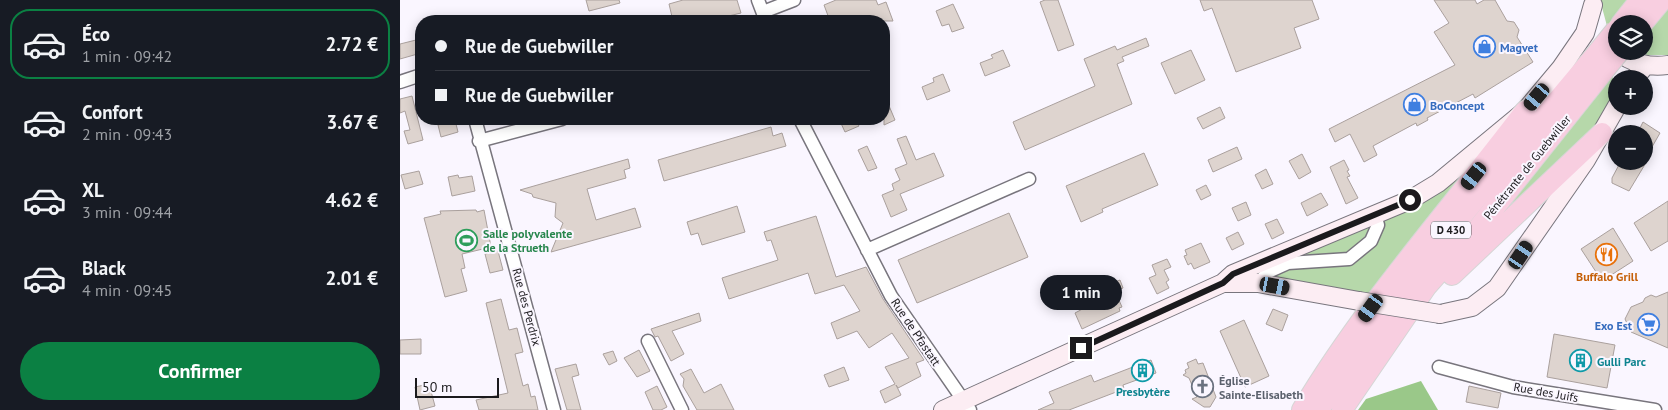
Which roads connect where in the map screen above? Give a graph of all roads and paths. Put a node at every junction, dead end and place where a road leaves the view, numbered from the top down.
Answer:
1 (794, 0) edge
2 (1640, 0) edge
3 (1662, 0) edge
4 (1593, 2) edge
5 (762, 11) edge
6 (1628, 15) edge
7 (1650, 15) edge
8 (1608, 40) edge
9 (1608, 46) edge
10 (1608, 58) edge
11 (1632, 60) edge
12 (1600, 63) junction
13 (1661, 67) edge
14 (415, 77) edge
15 (400, 82) edge
16 (1525, 111) junction
17 (1612, 115) edge
18 (476, 125) edge
19 (540, 125) edge
20 (803, 125) edge
21 (1602, 133) junction
22 (480, 141) junction
23 (1029, 179) dead end
24 (1375, 215) junction
25 (867, 250) junction
26 (1223, 283) junction
27 (1258, 283) junction
28 (1404, 318) junction
29 (648, 341) dead end
30 (1440, 367) dead end
31 (967, 406) edge
32 (554, 410) edge
33 (682, 410) edge
34 (943, 410) edge
35 (1302, 410) edge
36 (1319, 410) edge
37 (1342, 410) edge
38 (1655, 410) edge

1 - 5 street
2 - 6 highway
3 - 7 highway
4 - 8 main road
4 - 16 main road
9 - 12 highway, D 430, bridge
10 - 12 highway, D 430, bridge
11 - 13 main road
12 - 28 highway, Pénétrante de Guebwiller / D 430
12 - 36 highway, D 430
14 - 15 street
16 - 24 main road
16 - 35 highway
17 - 21 main road
18 - 22 street, Rue des Perdrix
19 - 22 street
20 - 25 street, Rue de Pfastatt
21 - 27 main road, bridge
21 - 28 highway
22 - 32 street, Rue des Perdrix
23 - 25 street
24 - 26 main road
24 - 27 street
25 - 31 street, Rue de Pfastatt
26 - 27 main road
26 - 31 main road
28 - 37 highway, Pénétrante de Guebwiller / D 430
29 - 33 street
30 - 38 street, Rue des Juifs
31 - 34 main road

